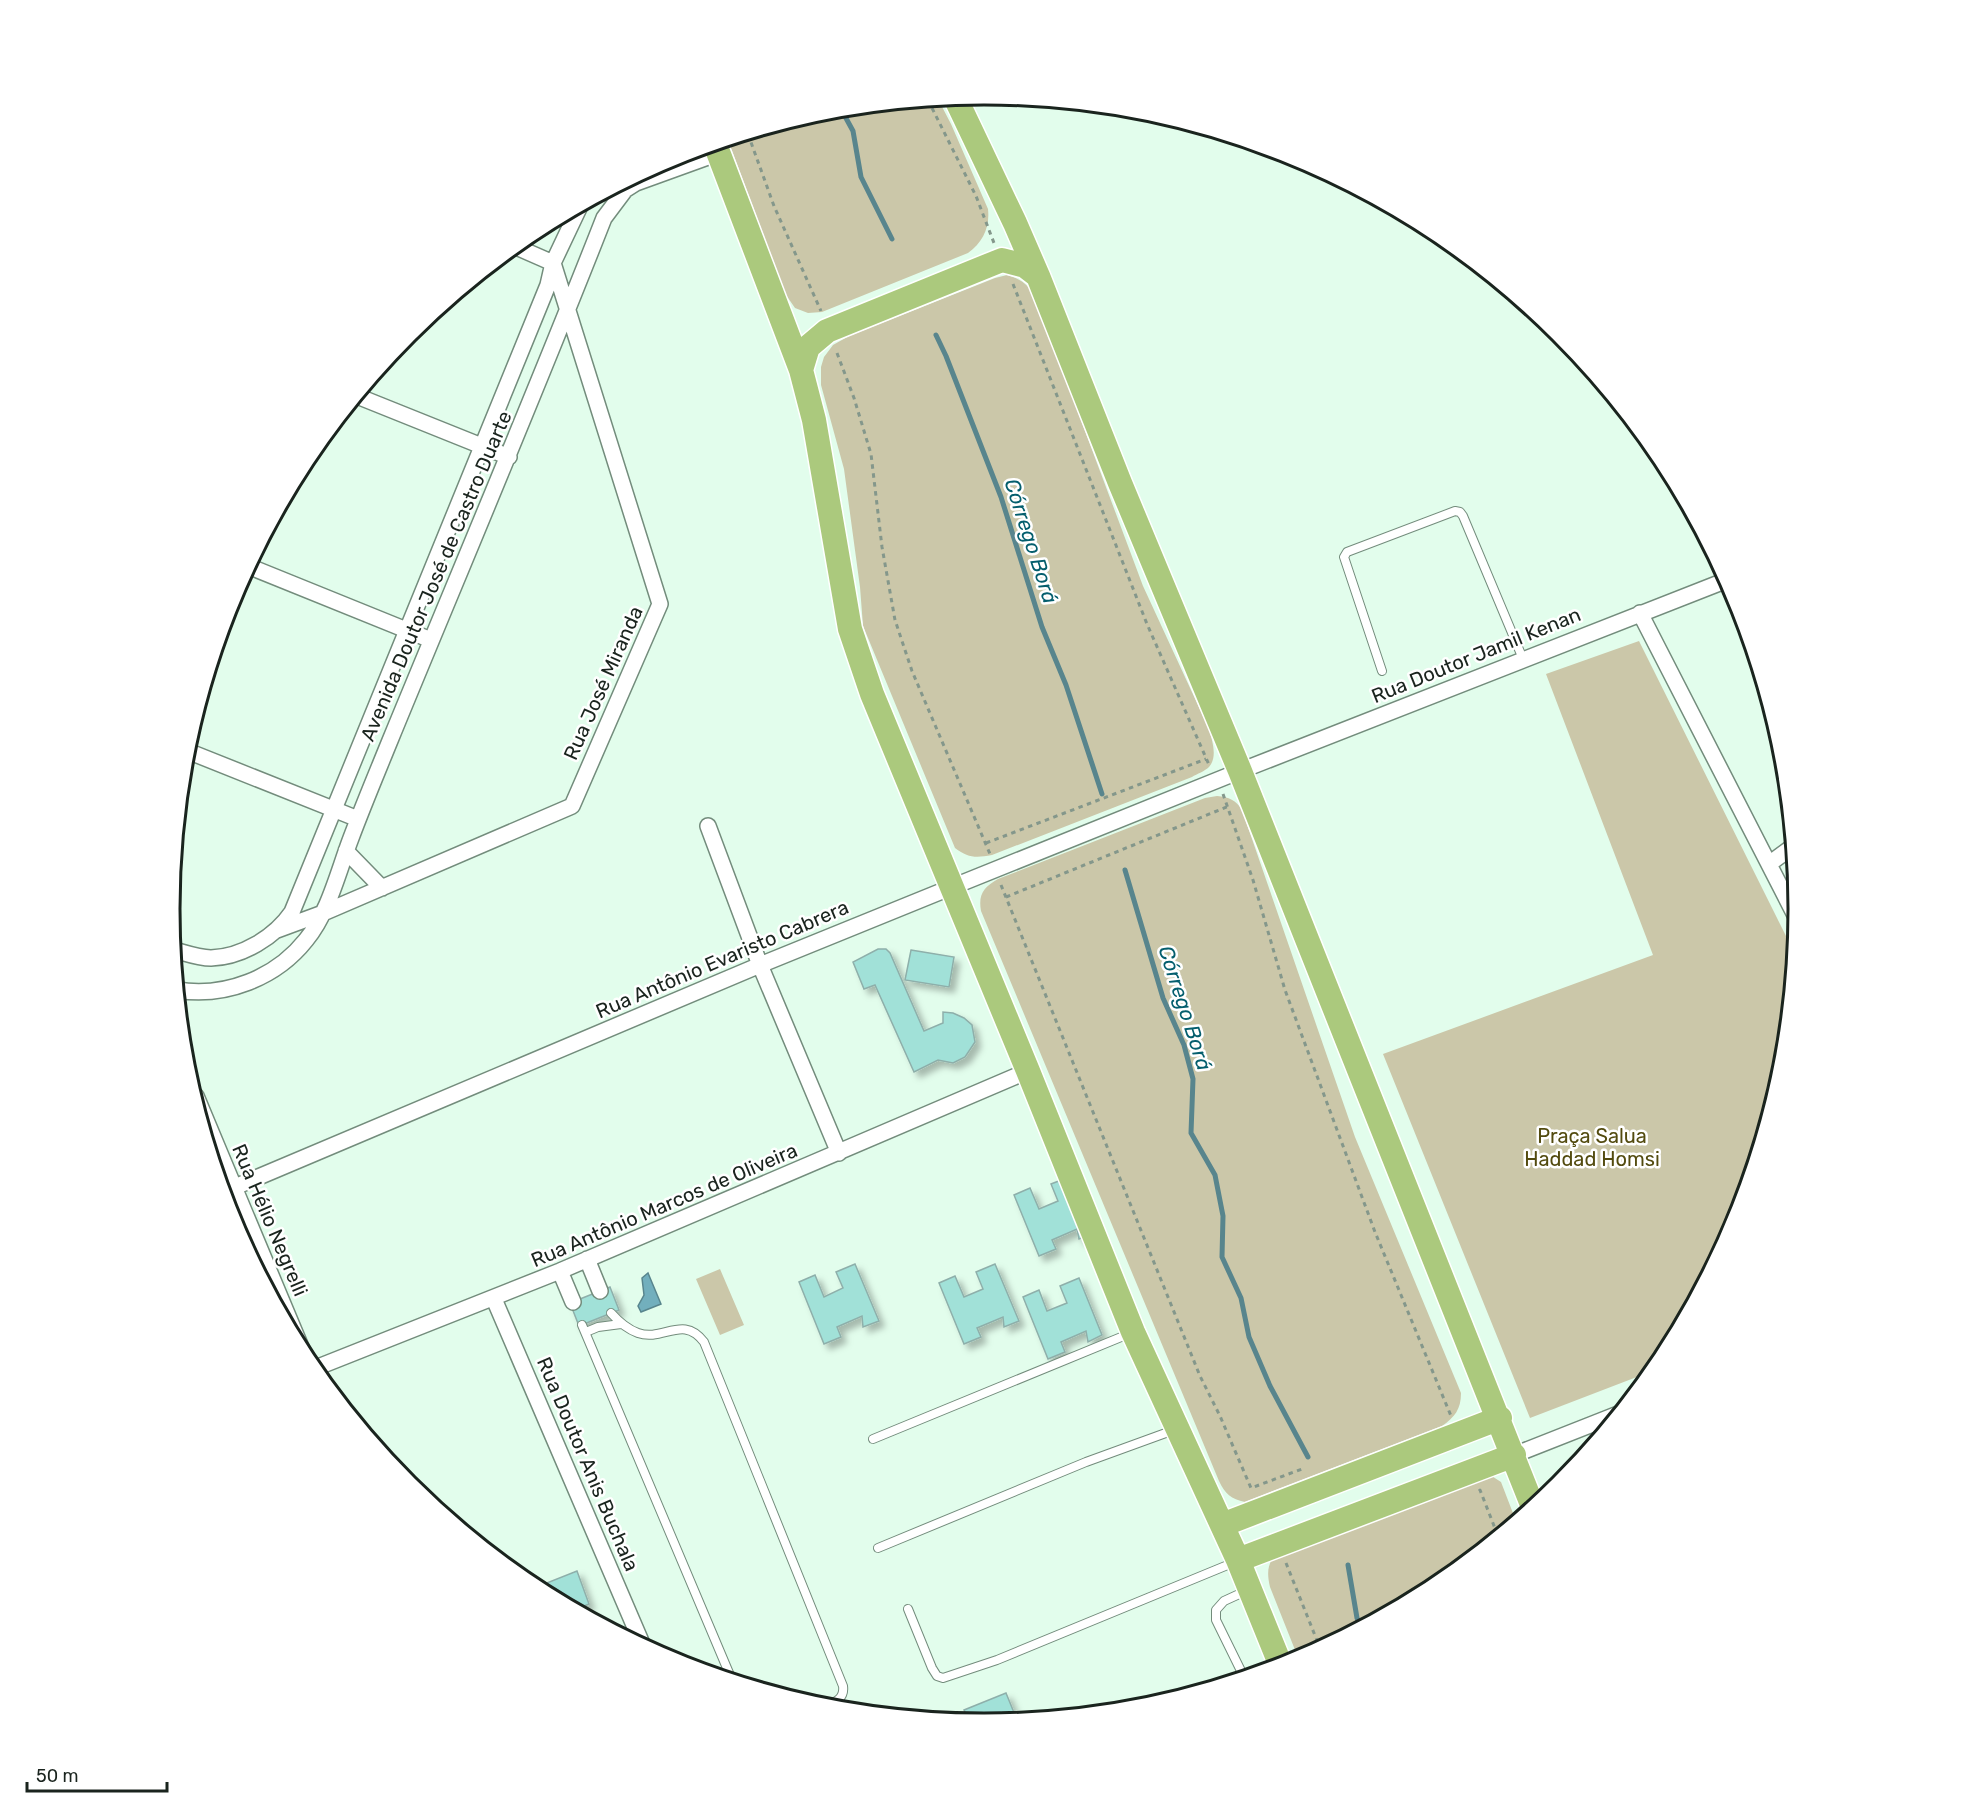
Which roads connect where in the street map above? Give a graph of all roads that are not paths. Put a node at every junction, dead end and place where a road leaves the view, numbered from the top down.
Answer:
1 (959, 106) edge
2 (718, 151) edge
3 (618, 193) edge
4 (575, 217) edge
5 (1015, 223) junction
6 (523, 250) edge
7 (1002, 260) junction
8 (553, 263) junction
9 (1038, 276) junction
10 (567, 310) junction
11 (781, 315) junction
12 (835, 339) junction
13 (801, 370) junction
14 (364, 399) edge
15 (482, 447) junction
16 (509, 457) junction
17 (256, 569) edge
18 (1719, 583) edge
19 (1640, 613) junction
20 (407, 631) junction
21 (431, 640) junction
22 (1523, 659) junction
23 (1382, 671) dead end
24 (195, 754) edge
25 (1240, 771) junction
26 (334, 810) junction
27 (358, 819) junction
28 (708, 826) dead end
29 (346, 851) junction
30 (1786, 852) edge
31 (1769, 864) junction
32 (952, 887) junction
33 (382, 888) junction
34 (1788, 901) edge
35 (323, 913) junction
36 (277, 930) junction
37 (182, 952) edge
38 (760, 965) junction
39 (185, 991) edge
40 (1028, 1071) junction
41 (839, 1153) junction
42 (231, 1188) edge
43 (238, 1210) edge
44 (587, 1259) junction
45 (266, 1270) edge
46 (560, 1271) junction
47 (600, 1291) dead end
48 (494, 1299) junction
49 (573, 1302) dead end
50 (611, 1313) dead end
51 (621, 1324) junction
52 (1132, 1332) junction
53 (322, 1366) edge
54 (1500, 1418) junction
55 (1604, 1419) edge
56 (1179, 1429) junction
57 (873, 1439) dead end
58 (1514, 1455) junction
59 (1530, 1499) edge
60 (1222, 1525) junction
61 (878, 1548) dead end
62 (1238, 1560) junction
63 (1249, 1589) junction
64 (909, 1609) dead end
65 (638, 1635) edge
66 (1277, 1657) edge
67 (1241, 1670) edge
68 (728, 1671) edge
69 (838, 1700) edge

1 - 5 main road
2 - 11 main road
3 - 10 street, Avenida Doutor José de Castro Duarte
4 - 8 street, Avenida Doutor José de Castro Duarte
5 - 7 main road
5 - 9 main road
6 - 8 street
7 - 9 main road
7 - 12 main road
8 - 10 street, Rua José Miranda
8 - 15 street, Avenida Doutor José de Castro Duarte
9 - 25 main road
10 - 16 street, Avenida Doutor José de Castro Duarte
10 - 33 street, Rua José Miranda
11 - 12 main road
11 - 13 main road
12 - 13 main road
13 - 32 main road
14 - 15 street
15 - 16 street
15 - 20 street, Avenida Doutor José de Castro Duarte
16 - 21 street, Avenida Doutor José de Castro Duarte
17 - 20 street
18 - 19 street, Rua Doutor Jamil Kenan
19 - 22 street, Rua Doutor Jamil Kenan
19 - 31 street
20 - 21 street
20 - 26 street, Avenida Doutor José de Castro Duarte
21 - 27 street, Avenida Doutor José de Castro Duarte
22 - 23 lane
22 - 25 street, Rua Doutor Jamil Kenan
24 - 26 street
25 - 32 street, Rua Antônio Evaristo Cabrera
25 - 54 main road
26 - 27 street
26 - 36 street, Avenida Doutor José de Castro Duarte
27 - 29 street, Avenida Doutor José de Castro Duarte
28 - 38 street
29 - 33 street
29 - 35 street, Avenida Doutor José de Castro Duarte
30 - 31 street
31 - 34 street
32 - 38 street, Rua Antônio Evaristo Cabrera
32 - 40 main road
33 - 35 street, Rua José Miranda
35 - 36 street, Rua José Miranda
35 - 39 street, Avenida Doutor José de Castro Duarte
36 - 37 street, Avenida Doutor José de Castro Duarte
38 - 41 street
38 - 42 street, Rua Antônio Evaristo Cabrera
40 - 41 street, Rua Antônio Marcos de Oliveira
40 - 52 main road
41 - 44 street, Rua Antônio Marcos de Oliveira
43 - 45 street, Rua Hélio Negrelli
44 - 46 street, Rua Antônio Marcos de Oliveira
44 - 47 street
46 - 48 street, Rua Antônio Marcos de Oliveira
46 - 49 street
48 - 53 street, Rua Antônio Marcos de Oliveira
48 - 65 street, Rua Doutor Anis Buchala
50 - 51 lane
51 - 68 lane
51 - 69 lane
52 - 56 main road
52 - 57 lane
54 - 58 main road
54 - 60 main road
55 - 58 street
56 - 60 main road
56 - 61 lane
58 - 59 main road
58 - 62 main road
60 - 62 main road
62 - 63 main road
62 - 64 lane
63 - 66 main road
63 - 67 lane

